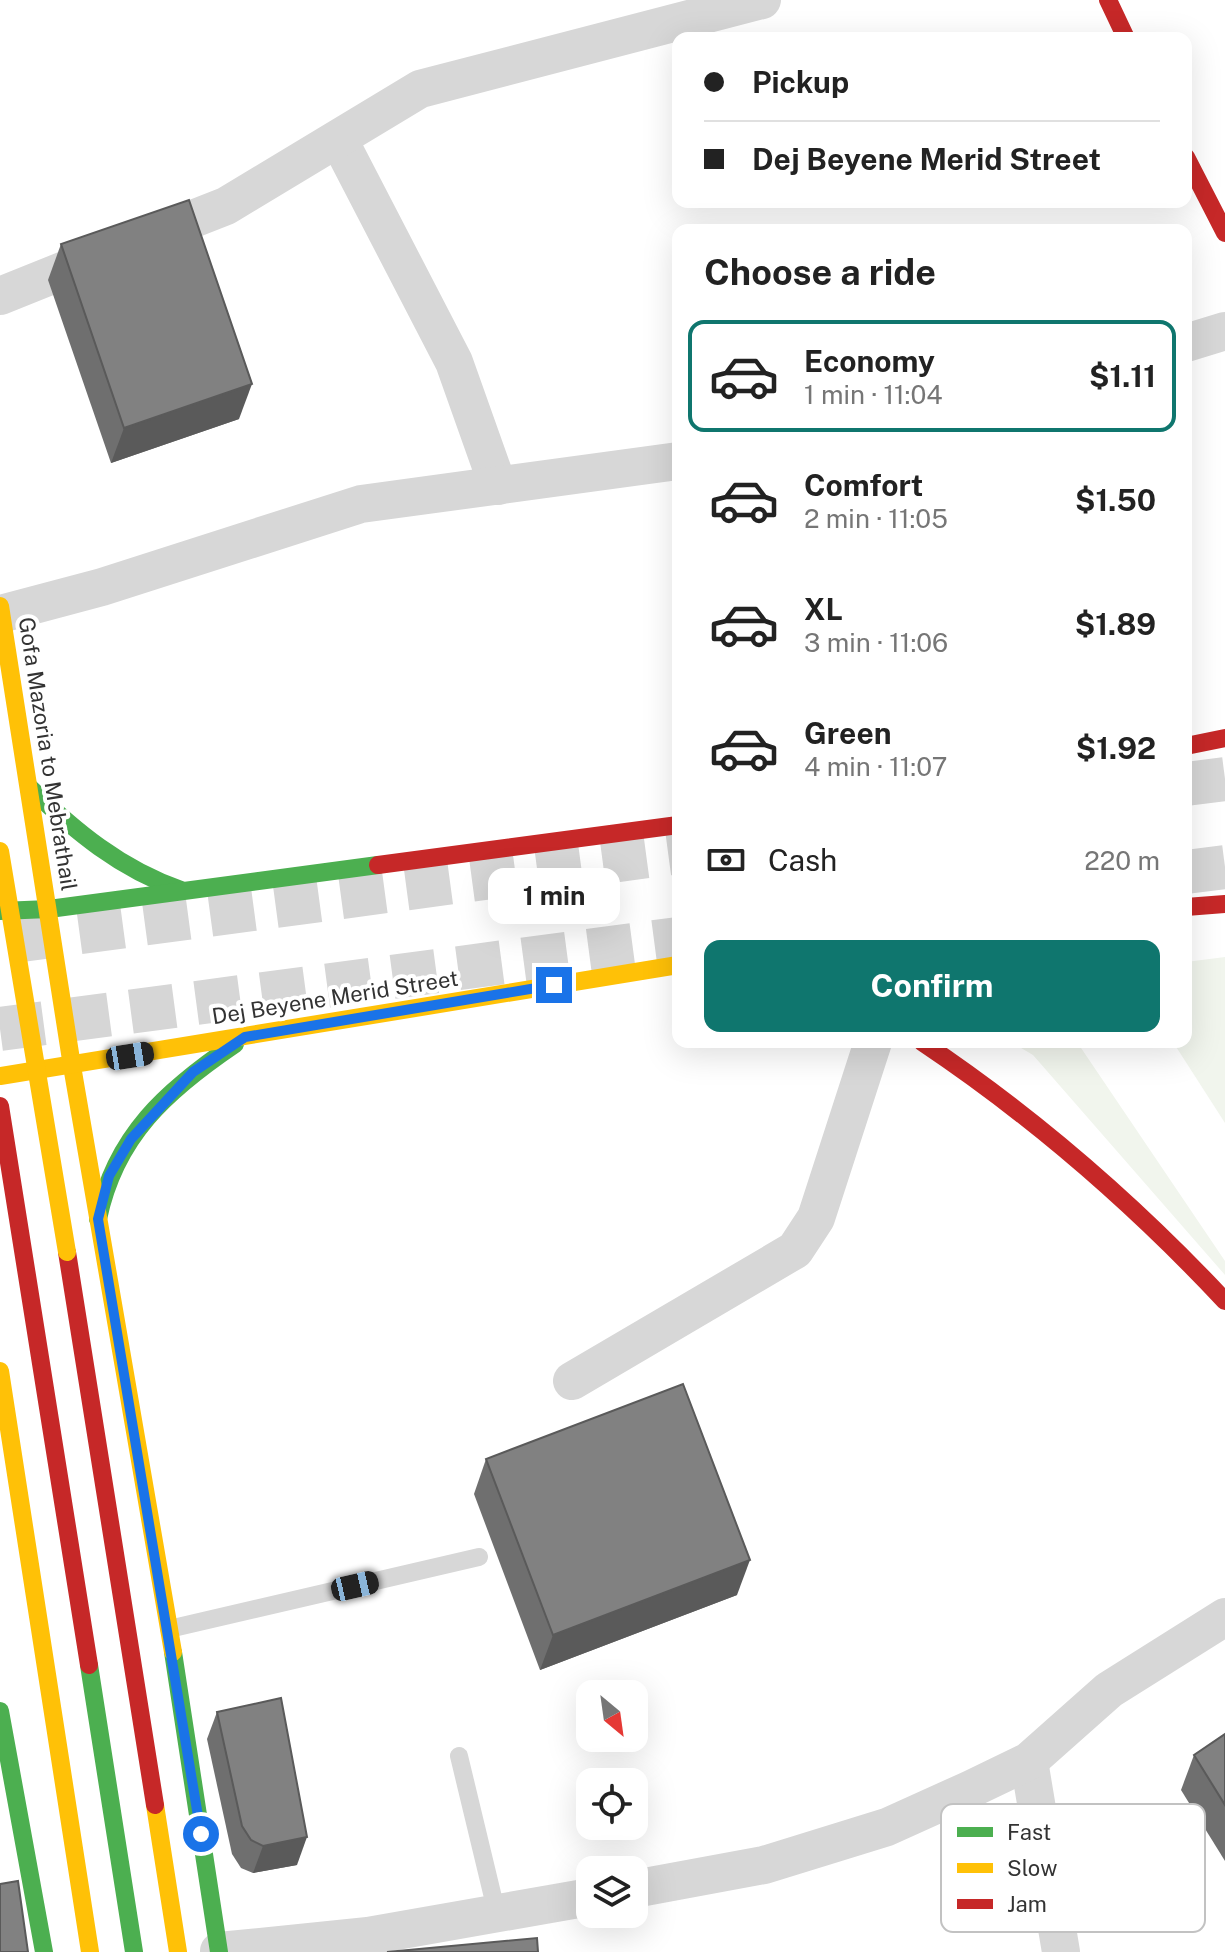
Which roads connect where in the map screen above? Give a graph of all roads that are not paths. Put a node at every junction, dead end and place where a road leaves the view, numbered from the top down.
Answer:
1 (762, 0) edge
2 (1108, 0) edge
3 (1123, 32) edge
4 (339, 140) junction
5 (1192, 169) edge
6 (1225, 233) edge
7 (0, 296) edge
8 (1225, 331) edge
9 (1192, 341) edge
10 (672, 462) edge
11 (498, 486) junction
12 (0, 606) edge
13 (1, 614) edge
14 (1225, 738) edge
15 (1192, 745) edge
16 (29, 787) junction
17 (672, 826) edge
18 (0, 851) edge
19 (183, 891) junction
20 (1225, 904) edge
21 (1192, 907) edge
22 (49, 909) junction
23 (0, 911) edge
24 (672, 966) edge
25 (245, 1037) junction
26 (871, 1048) edge
27 (931, 1048) edge
28 (72, 1066) junction
29 (0, 1076) edge
30 (0, 1106) edge
31 (98, 1219) junction
32 (1225, 1301) edge
33 (0, 1371) edge
34 (572, 1381) dead end
35 (479, 1557) dead end
36 (1225, 1617) edge
37 (169, 1629) junction
38 (0, 1711) edge
39 (459, 1756) dead end
40 (1029, 1761) junction
41 (1036, 1804) edge
42 (648, 1886) edge
43 (576, 1900) edge
44 (497, 1914) junction
45 (1058, 1932) edge
46 (369, 1944) edge
47 (44, 1952) edge
48 (90, 1952) edge
49 (134, 1952) edge
50 (178, 1952) edge
51 (219, 1952) edge
52 (1061, 1952) edge

1 - 4 street
2 - 3 main road
4 - 7 street
4 - 11 street
5 - 6 main road
8 - 9 street
10 - 11 street
11 - 13 street
12 - 13 main road, Gofa Mazoria to Mebrathail
13 - 16 main road, Gofa Mazoria to Mebrathail
14 - 15 main road
16 - 19 main road
16 - 22 main road, Gofa Mazoria to Mebrathail
17 - 19 main road
18 - 50 main road, bridge
19 - 22 main road
20 - 21 main road
22 - 23 main road
22 - 28 main road, Gofa Mazoria to Mebrathail
24 - 25 main road, Dej Beyene Merid Street
25 - 28 main road, Dej Beyene Merid Street
25 - 31 main road
26 - 34 street
27 - 32 main road
28 - 29 main road, Dej Beyene Merid Street
28 - 31 main road, Gofa Mazoria to Mebrathail
30 - 49 main road
31 - 37 main road, Gofa Mazoria to Mebrathail
33 - 48 main road
35 - 37 lane
36 - 40 street
37 - 51 main road, Gofa Mazoria to Mebrathail
38 - 47 main road
39 - 44 lane
40 - 41 street
40 - 42 street
43 - 44 street
44 - 46 street
45 - 52 street
46 - 51 street

